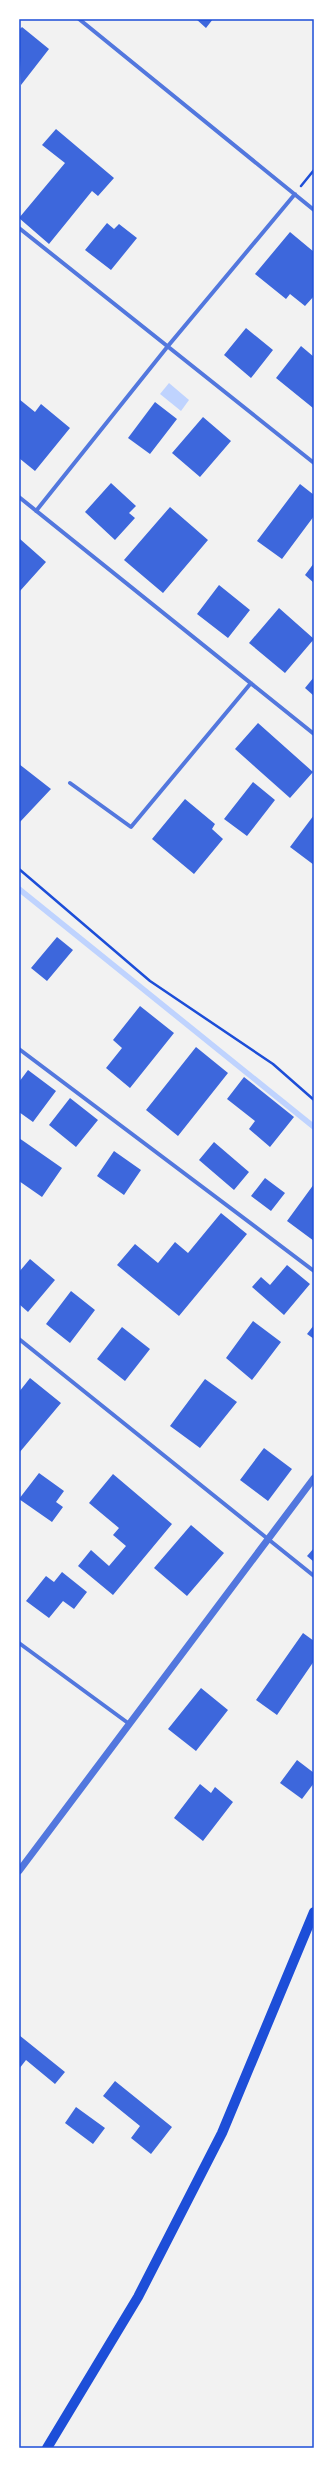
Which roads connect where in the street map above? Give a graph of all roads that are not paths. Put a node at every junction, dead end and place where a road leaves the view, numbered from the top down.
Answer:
1 (80, 19) edge
2 (295, 194) junction
3 (314, 210) edge
4 (19, 228) edge
5 (168, 346) junction
6 (314, 463) edge
7 (19, 497) edge
8 (36, 511) junction
9 (251, 683) junction
10 (314, 734) edge
11 (70, 783) dead end
12 (19, 1049) edge
13 (314, 1271) edge
14 (19, 1339) edge
15 (314, 1478) edge
16 (268, 1541) junction
17 (314, 1576) edge
18 (19, 1643) edge
19 (128, 1723) junction
20 (19, 1871) edge
21 (314, 1912) edge
22 (47, 2448) edge

1 - 2 street
2 - 3 street
2 - 5 street
4 - 5 street
5 - 6 street
5 - 8 street
7 - 8 street
8 - 9 street
9 - 10 street
9 - 11 street
12 - 13 street
14 - 16 street
15 - 16 street
16 - 17 street
16 - 19 street
18 - 19 street
19 - 20 street
21 - 22 main road

